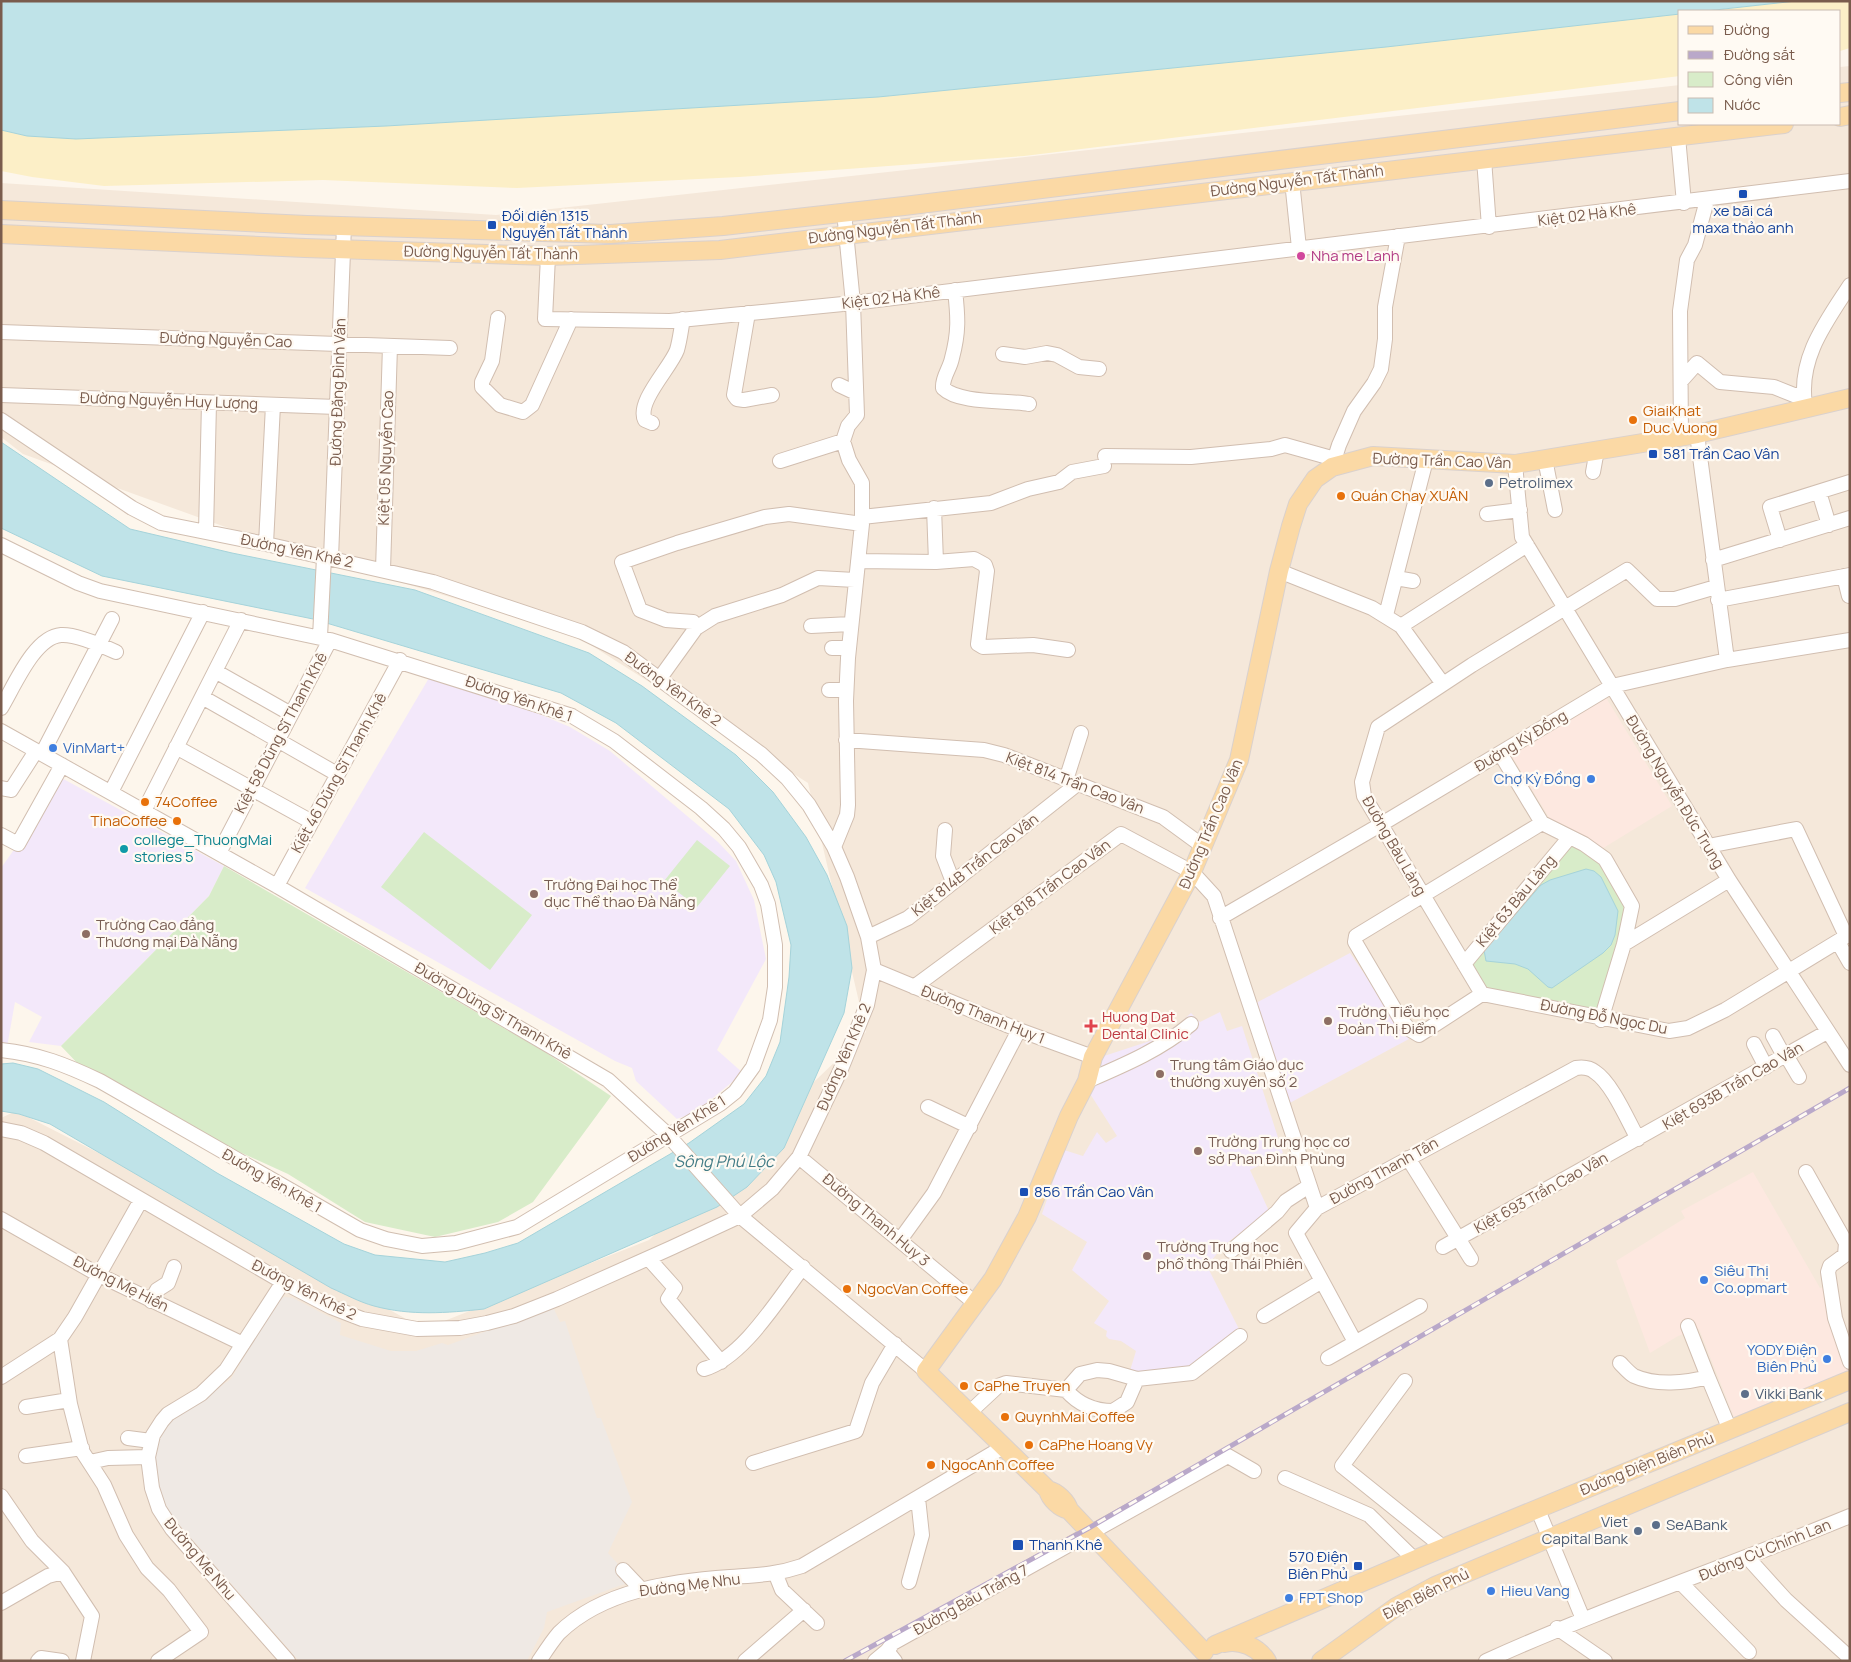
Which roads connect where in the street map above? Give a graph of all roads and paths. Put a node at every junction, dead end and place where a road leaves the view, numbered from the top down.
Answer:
1 (1678, 111) edge
2 (1768, 125) edge
3 (1751, 126) edge
4 (1678, 137) junction
5 (1414, 142) junction
6 (1484, 159) junction
7 (1417, 167) junction
8 (1153, 174) junction
9 (1850, 181) edge
10 (1292, 182) junction
11 (1156, 198) junction
12 (1707, 200) junction
13 (1684, 203) junction
14 (1, 210) edge
15 (844, 212) junction
16 (344, 226) junction
17 (1489, 227) junction
18 (1, 234) edge
19 (846, 234) junction
20 (1398, 236) junction
21 (1298, 248) junction
22 (343, 250) junction
23 (548, 256) junction
24 (1850, 285) edge
25 (955, 290) junction
26 (853, 303) junction
27 (748, 313) junction
28 (498, 318) dead end
29 (571, 319) junction
30 (682, 319) junction
31 (1, 332) edge
32 (340, 345) junction
33 (390, 346) junction
34 (450, 348) dead end
35 (1003, 354) dead end
36 (1098, 369) dead end
37 (1680, 381) junction
38 (839, 385) dead end
39 (856, 393) junction
40 (772, 395) dead end
41 (1, 396) edge
42 (1850, 398) edge
43 (1804, 402) junction
44 (209, 403) junction
45 (1029, 404) dead end
46 (273, 405) junction
47 (338, 407) junction
48 (1, 420) edge
49 (652, 423) dead end
50 (1689, 435) junction
51 (844, 441) junction
52 (1597, 450) junction
53 (1545, 459) junction
54 (1426, 460) junction
55 (780, 461) dead end
56 (1333, 463) junction
57 (1515, 464) junction
58 (1593, 472) dead end
59 (1850, 482) edge
60 (1819, 492) junction
61 (934, 508) junction
62 (1520, 510) junction
63 (1555, 510) dead end
64 (1487, 514) dead end
65 (1850, 518) edge
66 (862, 521) junction
67 (1829, 525) junction
68 (206, 532) junction
69 (1780, 540) junction
70 (266, 544) junction
71 (1, 545) edge
72 (1527, 545) junction
73 (328, 558) junction
74 (1713, 560) junction
75 (858, 561) junction
76 (936, 562) junction
77 (383, 570) junction
78 (1279, 571) junction
79 (1847, 575) edge
80 (1396, 578) junction
81 (855, 580) junction
82 (1413, 582) dead end
83 (1717, 594) junction
84 (1849, 596) edge
85 (1565, 609) junction
86 (203, 612) junction
87 (1386, 615) junction
88 (112, 618) dead end
89 (241, 620) junction
90 (851, 624) junction
91 (811, 626) dead end
92 (1401, 626) junction
93 (696, 628) junction
94 (324, 635) junction
95 (1850, 640) edge
96 (99, 645) junction
97 (832, 648) dead end
98 (849, 648) junction
99 (1068, 650) dead end
100 (116, 652) dead end
101 (400, 660) junction
102 (1727, 660) junction
103 (215, 671) junction
104 (660, 678) junction
105 (1443, 684) junction
106 (1612, 686) junction
107 (829, 690) dead end
108 (846, 690) junction
109 (202, 697) junction
110 (1, 708) edge
111 (292, 714) junction
112 (1, 731) edge
113 (1081, 733) dead end
114 (278, 740) junction
115 (846, 740) junction
116 (176, 747) junction
117 (39, 752) junction
118 (1500, 753) junction
119 (62, 765) junction
120 (337, 774) junction
121 (1072, 782) junction
122 (1, 788) edge
123 (252, 789) junction
124 (111, 792) junction
125 (144, 811) junction
126 (312, 822) junction
127 (1542, 823) junction
128 (1380, 825) junction
129 (945, 830) dead end
130 (1, 835) edge
131 (1569, 838) junction
132 (1708, 846) junction
133 (834, 847) junction
134 (1204, 847) junction
135 (219, 853) junction
136 (1192, 872) junction
137 (1729, 880) junction
138 (953, 882) junction
139 (277, 886) junction
140 (1423, 896) junction
141 (1632, 906) junction
142 (1220, 918) junction
143 (1649, 930) junction
144 (868, 937) junction
145 (1844, 937) edge
146 (1624, 944) junction
147 (1850, 963) edge
148 (1464, 964) junction
149 (874, 970) junction
150 (1787, 972) junction
151 (914, 987) junction
152 (1482, 994) junction
153 (1601, 1020) junction
154 (1191, 1024) dead end
155 (1019, 1030) junction
156 (1827, 1032) junction
157 (1773, 1036) dead end
158 (1754, 1044) dead end
159 (1, 1050) edge
160 (1785, 1056) junction
161 (1093, 1057) junction
162 (1850, 1065) edge
163 (1766, 1067) junction
164 (1799, 1077) dead end
165 (1087, 1081) junction
166 (928, 1107) dead end
167 (970, 1127) junction
168 (1, 1129) edge
169 (667, 1134) junction
170 (1638, 1139) junction
171 (799, 1156) junction
172 (1408, 1158) junction
173 (1806, 1172) dead end
174 (1309, 1186) junction
175 (141, 1200) junction
176 (1317, 1208) junction
177 (740, 1216) junction
178 (1, 1219) edge
179 (1459, 1238) junction
180 (900, 1240) junction
181 (1443, 1248) dead end
182 (1231, 1251) dead end
183 (1848, 1252) edge
184 (649, 1259) junction
185 (1471, 1259) dead end
186 (174, 1267) dead end
187 (803, 1267) junction
188 (98, 1275) junction
189 (1322, 1281) junction
190 (283, 1282) junction
191 (151, 1300) junction
192 (975, 1303) junction
193 (1420, 1306) dead end
194 (1264, 1316) dead end
195 (1688, 1326) dead end
196 (1240, 1336) dead end
197 (60, 1339) junction
198 (1356, 1342) junction
199 (243, 1344) junction
200 (895, 1344) junction
201 (1328, 1358) dead end
202 (721, 1362) junction
203 (1850, 1362) edge
204 (1620, 1363) dead end
205 (704, 1369) dead end
206 (3, 1370) edge
207 (926, 1371) junction
208 (1708, 1377) junction
209 (1137, 1380) junction
210 (1850, 1380) edge
211 (1405, 1381) dead end
212 (1066, 1390) junction
213 (70, 1400) junction
214 (1798, 1401) junction
215 (26, 1407) dead end
216 (970, 1412) junction
217 (1850, 1412) edge
218 (1809, 1429) junction
219 (1730, 1430) junction
220 (128, 1438) dead end
221 (151, 1441) junction
222 (1005, 1446) junction
223 (82, 1448) junction
224 (26, 1456) dead end
225 (148, 1457) junction
226 (90, 1462) junction
227 (753, 1463) dead end
228 (1254, 1471) dead end
229 (1285, 1478) dead end
230 (1, 1496) edge
231 (918, 1498) junction
232 (1538, 1510) junction
233 (1850, 1516) edge
234 (1091, 1533) junction
235 (1549, 1538) junction
236 (1444, 1548) junction
237 (1748, 1558) junction
238 (1415, 1560) junction
239 (1484, 1565) joint
240 (623, 1570) dead end
241 (63, 1572) junction
242 (776, 1574) junction
243 (909, 1582) dead end
244 (1681, 1583) junction
245 (641, 1589) junction
246 (1, 1603) edge
247 (804, 1610) junction
248 (1583, 1619) junction
249 (817, 1623) dead end
250 (1557, 1628) junction
251 (1749, 1652) dead end
252 (1206, 1653) edge
253 (891, 1656) edge
254 (1850, 1658) edge
255 (38, 1661) edge
256 (62, 1661) edge
257 (83, 1661) edge
258 (158, 1661) edge
259 (288, 1661) edge
260 (539, 1661) edge
261 (744, 1661) edge
262 (875, 1661) edge
263 (1267, 1661) edge
264 (1321, 1661) edge
265 (1486, 1661) edge
266 (1605, 1661) edge

1 - 5 main road, Đường Nguyễn Tất Thành
2 - 3 main road, Đường Nguyễn Tất Thành
3 - 4 main road, Đường Nguyễn Tất Thành
4 - 6 main road, Đường Nguyễn Tất Thành
4 - 13 street
5 - 7 main road
5 - 8 main road, Đường Nguyễn Tất Thành
6 - 7 main road, Đường Nguyễn Tất Thành
6 - 17 street
7 - 10 main road, Đường Nguyễn Tất Thành
8 - 11 main road
8 - 15 main road, Đường Nguyễn Tất Thành
9 - 12 street, Kiệt 02 Hà Khê
10 - 11 main road, Đường Nguyễn Tất Thành
10 - 21 street
11 - 19 main road, Đường Nguyễn Tất Thành
12 - 13 street, Kiệt 02 Hà Khê
12 - 37 street
13 - 17 street, Kiệt 02 Hà Khê
14 - 16 main road, Đường Nguyễn Tất Thành
15 - 16 main road, Đường Nguyễn Tất Thành
15 - 19 street
16 - 22 street, Đường Đặng Đình Vân
17 - 20 street, Kiệt 02 Hà Khê
18 - 22 main road, Đường Nguyễn Tất Thành
19 - 23 main road, Đường Nguyễn Tất Thành
19 - 26 street
20 - 21 street, Kiệt 02 Hà Khê
20 - 56 street
21 - 25 street, Kiệt 02 Hà Khê
22 - 23 main road, Đường Nguyễn Tất Thành
22 - 32 street, Đường Đặng Đình Vân
23 - 29 street, Kiệt 02 Hà Khê
24 - 43 street
25 - 26 street, Kiệt 02 Hà Khê
25 - 45 street
26 - 27 street, Kiệt 02 Hà Khê
26 - 39 street
27 - 30 street, Kiệt 02 Hà Khê
27 - 40 street
28 - 29 street
29 - 30 street, Kiệt 02 Hà Khê
30 - 49 street
31 - 32 street, Đường Nguyễn Cao
32 - 33 street, Đường Nguyễn Cao
32 - 47 street, Đường Đặng Đình Vân
33 - 34 street, Đường Nguyễn Cao
33 - 77 street, Kiệt 05 Nguyễn Cao
35 - 36 street
37 - 43 street
37 - 50 street
38 - 39 street
39 - 51 street
41 - 44 street, Đường Nguyễn Huy Lượng
42 - 43 main road, Đường Trần Cao Vân
43 - 50 main road, Đường Trần Cao Vân
44 - 46 street, Đường Nguyễn Huy Lượng
44 - 68 street
46 - 47 street, Đường Nguyễn Huy Lượng
46 - 70 street
47 - 73 street, Đường Đặng Đình Vân
48 - 68 street, Đường Yên Khê 2
50 - 52 main road, Đường Trần Cao Vân
50 - 74 street
51 - 55 street
51 - 66 street
52 - 53 main road, Đường Trần Cao Vân
52 - 58 street
53 - 57 main road, Đường Trần Cao Vân
53 - 63 street
54 - 56 main road, Đường Trần Cao Vân
54 - 57 main road, Đường Trần Cao Vân
54 - 80 street
56 - 61 street
56 - 78 main road, Đường Trần Cao Vân
57 - 62 street, Đường Nguyễn Đức Trung
59 - 60 street
60 - 67 street
60 - 69 street
61 - 66 street
61 - 76 street
62 - 64 street
62 - 72 street, Đường Nguyễn Đức Trung
65 - 67 street
66 - 75 street
66 - 93 street
67 - 69 street
68 - 70 street, Đường Yên Khê 2
69 - 74 street
70 - 73 street, Đường Yên Khê 2
71 - 86 street, Đường Yên Khê 1
72 - 85 street, Đường Nguyễn Đức Trung
72 - 92 street
73 - 77 street, Đường Yên Khê 2
73 - 94 street, Đường Đặng Đình Vân
74 - 83 street
75 - 76 street
75 - 81 street
76 - 99 street
77 - 104 street, Đường Yên Khê 2
78 - 87 street
78 - 134 main road, Đường Trần Cao Vân
79 - 83 street
79 - 84 street
80 - 82 street
80 - 87 street
81 - 90 street
81 - 93 street
83 - 85 street, Đường Bàu Làng
83 - 102 street
85 - 105 street, Đường Bàu Làng
85 - 106 street, Đường Nguyễn Đức Trung
86 - 89 street, Đường Yên Khê 1
86 - 124 street
87 - 92 street
88 - 96 street
89 - 94 street, Đường Yên Khê 1
89 - 103 street
90 - 91 street
90 - 98 street
92 - 105 street
93 - 104 street
94 - 101 street, Đường Yên Khê 1
94 - 111 street, Kiệt 58 Dũng Sĩ Thanh Khê
95 - 102 street, Đường Kỳ Đồng
96 - 100 street
96 - 110 street
96 - 117 street
97 - 98 street
98 - 108 street
101 - 120 street, Kiệt 46 Dũng Sĩ Thanh Khê
101 - 169 street, Đường Yên Khê 1
102 - 106 street, Đường Kỳ Đồng
103 - 109 street
103 - 111 street
104 - 133 street, Đường Yên Khê 2
105 - 128 street, Đường Bàu Làng
106 - 118 street, Đường Kỳ Đồng
106 - 132 street, Đường Nguyễn Đức Trung
107 - 108 street
108 - 115 street
109 - 114 street
109 - 116 street
111 - 114 street, Kiệt 58 Dũng Sĩ Thanh Khê
112 - 117 street, Đường Dũng Sĩ Thanh Khê
113 - 121 street
114 - 120 street
114 - 123 street, Kiệt 58 Dũng Sĩ Thanh Khê
115 - 121 street, Kiệt 814 Trần Cao Vân
115 - 133 street
116 - 123 street
116 - 125 street
117 - 119 street, Đường Dũng Sĩ Thanh Khê
117 - 122 street
118 - 127 street
118 - 128 street, Đường Kỳ Đồng
119 - 124 street, Đường Dũng Sĩ Thanh Khê
119 - 130 street
120 - 126 street, Kiệt 46 Dũng Sĩ Thanh Khê
121 - 134 street, Kiệt 814 Trần Cao Vân
121 - 138 street, Kiệt 814B Trần Cao Vân
123 - 126 street
123 - 135 street, Kiệt 58 Dũng Sĩ Thanh Khê
124 - 125 street, Đường Dũng Sĩ Thanh Khê
125 - 135 street, Đường Dũng Sĩ Thanh Khê
126 - 139 street, Kiệt 46 Dũng Sĩ Thanh Khê
127 - 131 street
127 - 140 street
128 - 140 street, Đường Bàu Làng
128 - 142 street, Đường Kỳ Đồng
129 - 138 street
131 - 141 street
131 - 148 street, Kiệt 63 Bàu Làng
132 - 137 street, Đường Nguyễn Đức Trung
132 - 145 street
133 - 144 street, Đường Yên Khê 2
134 - 136 main road, Đường Trần Cao Vân
135 - 139 street, Đường Dũng Sĩ Thanh Khê
136 - 142 street, Đường Thanh Tân
136 - 151 street, Kiệt 818 Trần Cao Vân
136 - 161 main road, Đường Trần Cao Vân
137 - 143 street
137 - 150 street, Đường Nguyễn Đức Trung
138 - 144 street, Kiệt 814B Trần Cao Vân
139 - 169 street, Đường Dũng Sĩ Thanh Khê
140 - 148 street, Đường Bàu Làng
140 - 152 street
141 - 143 street
141 - 146 street
142 - 174 street, Đường Thanh Tân
143 - 146 street
144 - 149 street, Đường Yên Khê 2
145 - 147 street
145 - 150 street, Đường Đỗ Ngọc Du
146 - 153 street
148 - 152 street, Đường Bàu Làng
149 - 151 street, Đường Thanh Huy 1
149 - 171 street, Đường Yên Khê 2
150 - 153 street, Đường Đỗ Ngọc Du
150 - 156 street, Đường Nguyễn Đức Trung
151 - 155 street, Đường Thanh Huy 1
152 - 153 street, Đường Đỗ Ngọc Du
154 - 165 street
155 - 161 street, Đường Thanh Huy 1
155 - 167 street
156 - 160 street, Kiệt 693B Trần Cao Vân
156 - 162 street, Đường Nguyễn Đức Trung
157 - 160 street
158 - 163 street
159 - 169 street, Đường Yên Khê 1
160 - 163 street, Kiệt 693B Trần Cao Vân
160 - 164 street
161 - 165 main road, Đường Trần Cao Vân
163 - 170 street, Kiệt 693B Trần Cao Vân
165 - 192 main road, Đường Trần Cao Vân
166 - 167 street
167 - 180 street
168 - 175 street, Đường Yên Khê 2
169 - 177 street, Đường Dũng Sĩ Thanh Khê
170 - 172 street, Đường Thanh Tân
170 - 179 street, Kiệt 693 Trần Cao Vân
171 - 177 street, Đường Yên Khê 2
171 - 180 street, Đường Thanh Huy 3
172 - 176 street, Đường Thanh Tân
172 - 179 street
173 - 183 street
174 - 176 street, Đường Thanh Tân
174 - 182 street
175 - 188 street
175 - 190 street, Đường Yên Khê 2
176 - 189 street
177 - 184 street, Đường Yên Khê 2
177 - 187 street, Đường Dũng Sĩ Thanh Khê
178 - 188 street, Đường Mẹ Hiền
179 - 181 street, Kiệt 693 Trần Cao Vân
179 - 185 street
180 - 192 street, Đường Thanh Huy 3
183 - 203 street
184 - 190 street, Đường Yên Khê 2
184 - 202 street
186 - 191 street
187 - 200 street, Đường Dũng Sĩ Thanh Khê
187 - 202 street
188 - 191 street, Đường Mẹ Hiền
188 - 197 street
189 - 194 street
189 - 198 street
190 - 199 street, Đường Mẹ Nhu
191 - 199 street, Đường Mẹ Hiền
192 - 207 main road, Đường Trần Cao Vân
193 - 198 street
195 - 208 street
196 - 209 street
197 - 206 street
197 - 213 street
198 - 201 street
199 - 221 street, Đường Mẹ Nhu
200 - 207 street, Đường Dũng Sĩ Thanh Khê
200 - 227 street
202 - 205 street
204 - 208 street
207 - 216 main road
208 - 219 street
209 - 212 street
209 - 212 street
210 - 214 main road, Đường Điện Biên Phủ
211 - 236 street
212 - 216 street
213 - 215 street
213 - 223 street
214 - 218 main road
214 - 219 main road, Đường Điện Biên Phủ
216 - 222 main road
217 - 218 main road, Đường Điện Biên Phủ
218 - 235 main road, Đường Điện Biên Phủ
219 - 232 main road, Đường Điện Biên Phủ
220 - 221 street
221 - 225 street, Đường Mẹ Nhu
222 - 231 street, Đường Mẹ Nhu
222 - 234 main road
223 - 224 street
223 - 226 street
225 - 226 street
225 - 259 street, Đường Mẹ Nhu
226 - 258 street
228 - 234 street, Đường Bàu Trảng 7
229 - 238 street
230 - 241 street
231 - 242 street, Đường Mẹ Nhu
231 - 243 street
232 - 235 street
232 - 236 main road, Đường Điện Biên Phủ
233 - 237 street, Đường Cù Chính Lan
234 - 252 main road
234 - 253 street, Đường Bàu Trảng 7
235 - 239 main road, Đường Điện Biên Phủ
235 - 248 street
236 - 238 main road, Đường Điện Biên Phủ
237 - 244 street, Đường Cù Chính Lan
237 - 254 street
238 - 252 main road, Đường Điện Biên Phủ
239 - 264 main road, Điện Biên Phủ
240 - 245 street
241 - 246 street
241 - 257 street
242 - 245 street, Đường Mẹ Nhu
242 - 247 street
244 - 248 street, Đường Cù Chính Lan
244 - 251 street, Đường Cù Chính Lan
245 - 260 street, Đường Mẹ Nhu
247 - 249 street
247 - 261 street
248 - 250 street, Đường Cù Chính Lan
250 - 265 street, Đường Cù Chính Lan
250 - 266 street
252 - 263 main road
253 - 262 street, Đường Bàu Trảng 7
255 - 256 street

